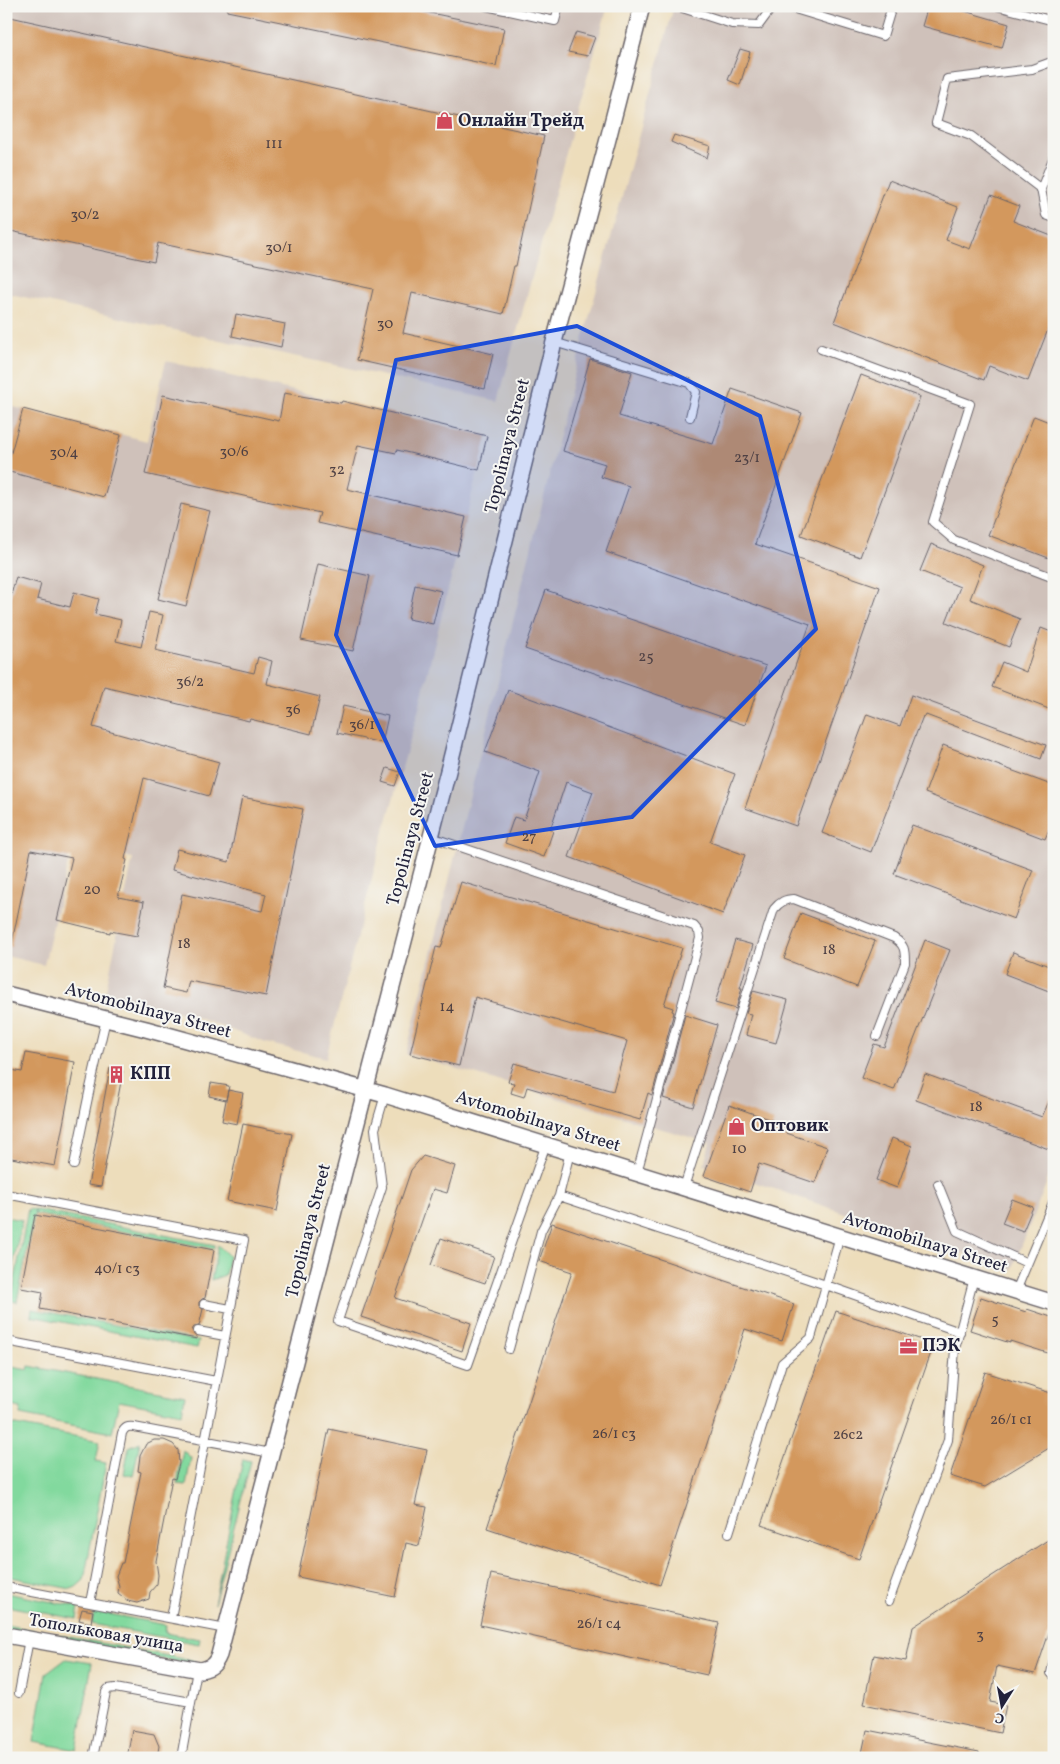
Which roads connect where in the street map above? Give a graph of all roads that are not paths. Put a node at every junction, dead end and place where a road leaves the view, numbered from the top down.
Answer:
1 (486, 6) edge
2 (559, 6) edge
3 (642, 6) edge
4 (676, 6) edge
5 (773, 6) edge
6 (786, 6) edge
7 (892, 6) edge
8 (997, 6) edge
9 (1054, 21) edge
10 (1054, 61) edge
11 (1054, 156) edge
12 (1042, 189) junction
13 (1054, 218) edge
14 (554, 342) junction
15 (820, 349) dead end
16 (690, 417) dead end
17 (1054, 578) edge
18 (431, 837) junction
19 (6, 994) edge
20 (106, 1019) junction
21 (877, 1036) dead end
22 (364, 1089) junction
23 (385, 1095) junction
24 (546, 1144) junction
25 (570, 1152) junction
26 (74, 1165) dead end
27 (637, 1172) junction
28 (938, 1184) dead end
29 (684, 1187) junction
30 (6, 1194) edge
31 (559, 1196) junction
32 (1054, 1200) edge
33 (840, 1236) junction
34 (1027, 1263) junction
35 (974, 1278) junction
36 (826, 1285) junction
37 (1016, 1291) junction
38 (1054, 1302) edge
39 (204, 1304) dead end
40 (230, 1309) junction
41 (198, 1331) dead end
42 (960, 1332) junction
43 (225, 1336) junction
44 (6, 1340) edge
45 (510, 1350) dead end
46 (216, 1381) junction
47 (205, 1440) junction
48 (271, 1453) junction
49 (729, 1533) dead end
50 (6, 1587) edge
51 (889, 1601) dead end
52 (90, 1603) junction
53 (170, 1618) junction
54 (226, 1629) junction
55 (6, 1635) edge
56 (29, 1640) junction
57 (1054, 1659) edge
58 (199, 1670) junction
59 (1054, 1676) edge
60 (19, 1693) dead end
61 (191, 1702) junction
62 (94, 1758) edge
63 (181, 1758) edge

1 - 2 lane
3 - 14 street, Topolinaya Street
4 - 5 lane
6 - 7 lane
8 - 9 lane
10 - 12 lane
11 - 12 lane
12 - 13 lane
14 - 16 lane
14 - 18 street, Topolinaya Street
15 - 17 lane
18 - 22 street, Topolinaya Street
18 - 27 lane
19 - 20 street, Avtomobilnaya Street
20 - 22 street, Avtomobilnaya Street
20 - 26 lane
21 - 29 lane
22 - 23 street, Avtomobilnaya Street
22 - 48 street, Topolinaya Street
23 - 24 street, Avtomobilnaya Street
23 - 24 lane
24 - 25 street, Avtomobilnaya Street
25 - 27 street, Avtomobilnaya Street
25 - 31 lane
27 - 29 street, Avtomobilnaya Street
28 - 34 lane
29 - 33 street, Avtomobilnaya Street
30 - 40 lane
31 - 36 lane
31 - 45 lane
32 - 34 lane
33 - 35 street, Avtomobilnaya Street
33 - 36 lane
34 - 37 lane
35 - 37 street, Avtomobilnaya Street
35 - 42 lane
36 - 42 lane
36 - 49 lane
37 - 38 street, Avtomobilnaya Street
39 - 40 lane
40 - 43 lane
41 - 43 lane
42 - 51 lane
43 - 46 lane
44 - 46 lane
46 - 47 lane
47 - 48 lane
47 - 52 lane
47 - 53 lane
48 - 54 street, Topolinaya Street
50 - 52 lane
52 - 53 lane
53 - 54 lane
54 - 58 street, Topolinaya Street
55 - 56 street, Топольковая улица
56 - 58 street, Топольковая улица
56 - 60 lane
57 - 59 lane
58 - 61 lane
61 - 62 lane
61 - 63 lane

